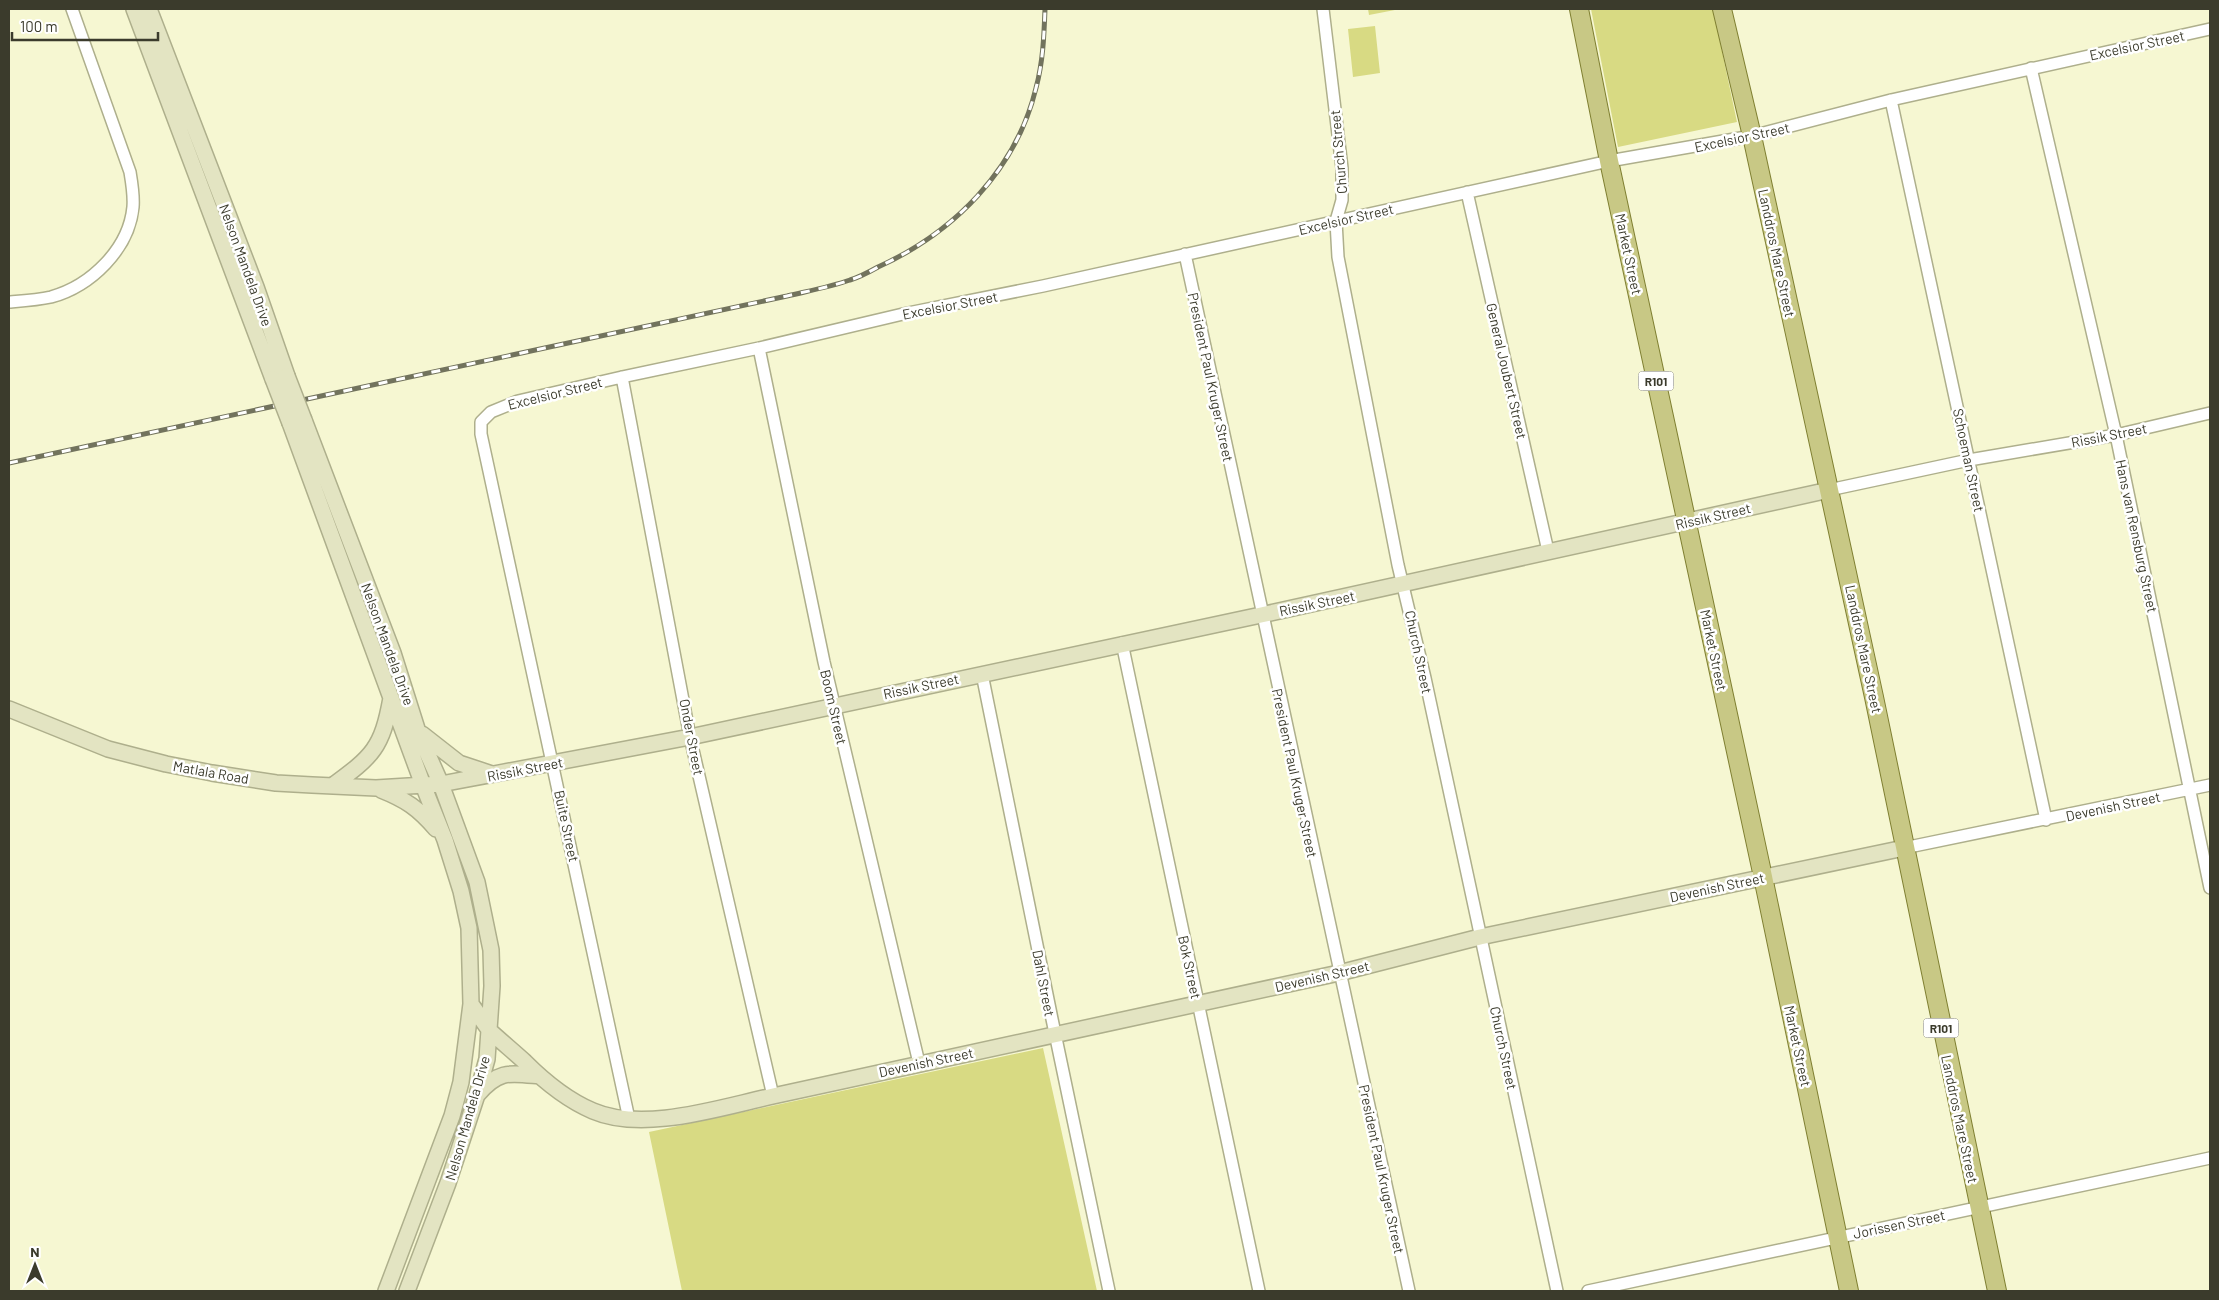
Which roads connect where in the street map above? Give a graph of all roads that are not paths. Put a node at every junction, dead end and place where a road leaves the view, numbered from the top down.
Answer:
1 (72, 9) edge
2 (134, 9) edge
3 (148, 9) edge
4 (1323, 9) edge
5 (1579, 9) edge
6 (1722, 9) edge
7 (2210, 30) edge
8 (2032, 68) junction
9 (1891, 100) junction
10 (1752, 136) junction
11 (1609, 161) junction
12 (1467, 192) junction
13 (1336, 221) junction
14 (1184, 254) junction
15 (9, 302) edge
16 (759, 348) junction
17 (622, 377) junction
18 (280, 378) junction
19 (2210, 413) edge
20 (484, 417) joint
21 (297, 421) junction
22 (2116, 435) junction
23 (1969, 460) junction
24 (1829, 490) junction
25 (1687, 522) junction
26 (1548, 551) junction
27 (1403, 584) junction
28 (1261, 615) junction
29 (1122, 643) junction
30 (982, 674) junction
31 (391, 696) junction
32 (834, 705) junction
33 (9, 709) edge
34 (418, 732) junction
35 (690, 737) junction
36 (553, 764) junction
37 (496, 775) junction
38 (441, 784) junction
39 (2210, 785) edge
40 (331, 786) junction
41 (423, 786) junction
42 (376, 788) junction
43 (2188, 790) junction
44 (2046, 820) junction
45 (446, 840) junction
46 (1904, 848) junction
47 (1763, 877) junction
48 (2210, 888) edge
49 (1480, 937) junction
50 (1339, 973) junction
51 (1198, 1002) junction
52 (471, 1004) junction
53 (490, 1030) junction
54 (1056, 1035) junction
55 (919, 1063) junction
56 (539, 1076) junction
57 (477, 1095) junction
58 (773, 1096) junction
59 (629, 1119) junction
60 (2210, 1158) edge
61 (1978, 1207) junction
62 (1836, 1238) junction
63 (386, 1291) edge
64 (407, 1291) edge
65 (1110, 1291) edge
66 (1258, 1291) edge
67 (1409, 1291) edge
68 (1557, 1291) edge
69 (1588, 1291) edge
70 (1849, 1291) edge
71 (1997, 1291) edge

1 - 15 street
2 - 18 main road, Nelson Mandela Drive
3 - 18 main road, Nelson Mandela Drive
4 - 13 street, Church Street
5 - 11 main road, Market Street / R101
6 - 10 main road, Landdros Mare Street / R101
7 - 8 street, Excelsior Street
8 - 9 street, Excelsior Street
8 - 22 street, Hans van Rensburg Street
9 - 10 street, Excelsior Street
9 - 23 street, Schoeman Street
10 - 11 street, Excelsior Street
10 - 24 main road, Landdros Mare Street / R101
11 - 12 street, Excelsior Street
11 - 25 main road, Market Street / R101
12 - 13 street, Excelsior Street
12 - 26 street, General Joubert Street
13 - 14 street, Excelsior Street
13 - 27 street, Church Street
14 - 16 street, Excelsior Street
14 - 28 street, President Paul Kruger Street
16 - 17 street, Excelsior Street
16 - 32 street, Boom Street
17 - 20 street, Excelsior Street
17 - 35 street, Onder Street
18 - 21 main road, Nelson Mandela Drive, bridge
19 - 22 street, Rissik Street
20 - 36 street, Buite Street
21 - 31 main road, Nelson Mandela Drive
21 - 34 main road, Nelson Mandela Drive
22 - 23 street, Rissik Street
22 - 43 street, Hans van Rensburg Street
23 - 24 street, Rissik Street
23 - 44 street, Schoeman Street
24 - 25 main road, Rissik Street
24 - 46 main road, Landdros Mare Street / R101
25 - 26 main road, Rissik Street
25 - 47 main road, Market Street / R101
26 - 27 main road, Rissik Street
27 - 28 main road, Rissik Street
27 - 49 street, Church Street
28 - 29 main road, Rissik Street
28 - 50 street, President Paul Kruger Street
29 - 30 main road, Rissik Street
29 - 51 street, Bok Street
30 - 32 main road, Rissik Street
30 - 54 street, Dahl Street
31 - 40 main road
31 - 41 main road, Nelson Mandela Drive
32 - 35 main road, Rissik Street
32 - 55 street, Boom Street
33 - 40 main road, Matlala Road
34 - 37 main road
34 - 38 main road, Nelson Mandela Drive
35 - 36 main road, Rissik Street
35 - 58 street, Onder Street
36 - 37 main road, Rissik Street
36 - 59 street, Buite Street
37 - 38 main road, Rissik Street
38 - 41 main road, Rissik Street
38 - 53 main road, Nelson Mandela Drive
39 - 43 street, Devenish Street
40 - 42 main road, Matlala Road
41 - 42 main road, Matlala Road
41 - 45 main road, Nelson Mandela Drive
42 - 45 main road
43 - 44 street, Devenish Street
43 - 48 street, Hans van Rensburg Street
44 - 46 street, Devenish Street
45 - 52 main road, Nelson Mandela Drive
46 - 47 main road, Devenish Street
46 - 61 main road, Landdros Mare Street / R101
47 - 49 main road, Devenish Street
47 - 62 main road, Market Street / R101
49 - 50 main road, Devenish Street
49 - 68 street, Church Street
50 - 51 main road, Devenish Street
50 - 67 street, President Paul Kruger Street
51 - 54 main road, Devenish Street
51 - 66 street, Bok Street
52 - 53 main road, Devenish Street
52 - 63 main road, Nelson Mandela Drive
53 - 56 main road, Devenish Street
53 - 57 main road, Nelson Mandela Drive
54 - 55 main road, Devenish Street
54 - 65 street, Dahl Street
55 - 58 main road, Devenish Street
56 - 57 main road
56 - 59 main road, Devenish Street
57 - 64 main road, Nelson Mandela Drive
58 - 59 main road, Devenish Street
60 - 61 street, Jorissen Street
61 - 62 street, Jorissen Street
61 - 71 main road, Landdros Mare Street / R101
62 - 69 street, Jorissen Street
62 - 70 main road, Market Street / R101

